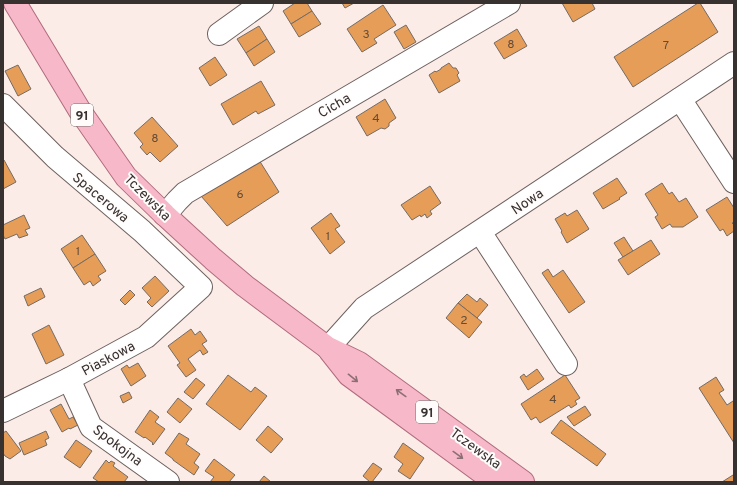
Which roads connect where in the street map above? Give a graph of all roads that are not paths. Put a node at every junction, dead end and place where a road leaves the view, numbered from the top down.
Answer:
1 (15, 3) edge
2 (262, 3) edge
3 (509, 3) edge
4 (219, 34) dead end
5 (734, 63) edge
6 (680, 99) junction
7 (3, 105) edge
8 (734, 182) edge
9 (165, 214) junction
10 (480, 232) junction
11 (201, 287) joint
12 (328, 348) junction
13 (566, 364) dead end
14 (69, 379) junction
15 (3, 411) edge
16 (168, 482) edge
17 (495, 482) edge
18 (523, 482) edge

1 - 9 main road, Tczewska / 91
2 - 4 street
3 - 9 street, Cicha
5 - 6 street, Nowa
6 - 8 street
6 - 10 street, Nowa
7 - 11 street, Spacerowa
9 - 12 main road, Tczewska / 91
10 - 12 street, Nowa
10 - 13 street
11 - 14 street, Piaskowa
12 -> 17 main road, Tczewska / 91
18 -> 12 main road, Tczewska / 91
14 - 15 street, Piaskowa
14 - 16 street, Spokojna

